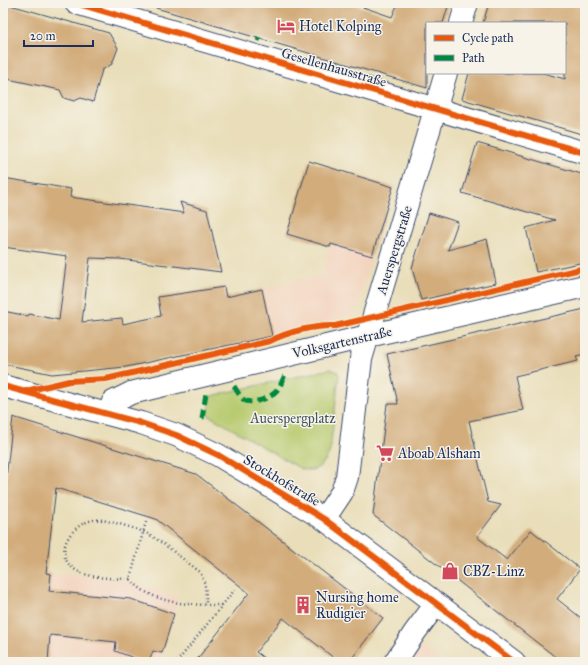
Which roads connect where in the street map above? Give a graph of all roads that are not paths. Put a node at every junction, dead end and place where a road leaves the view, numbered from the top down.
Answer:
1 (76, 3) edge
2 (467, 3) edge
3 (461, 22) edge
4 (446, 74) edge
5 (436, 109) junction
6 (585, 153) edge
7 (585, 286) edge
8 (368, 336) junction
9 (3, 386) edge
10 (108, 413) junction
11 (324, 519) junction
12 (436, 604) junction
13 (395, 662) edge
14 (514, 662) edge

1 - 5 street, Gesellenhausstraße
2 - 3 street
4 - 5 street, Auerspergstraße
5 - 6 street, Gesellenhausstraße
5 - 8 street, Auerspergstraße
7 - 8 street, Volksgartenstraße
8 - 10 street, Volksgartenstraße
8 - 11 street, Auerspergstraße
9 - 10 street, Stockhofstraße
10 - 11 street, Stockhofstraße
11 - 12 street, Stockhofstraße
12 - 13 street
12 - 14 street, Stockhofstraße

